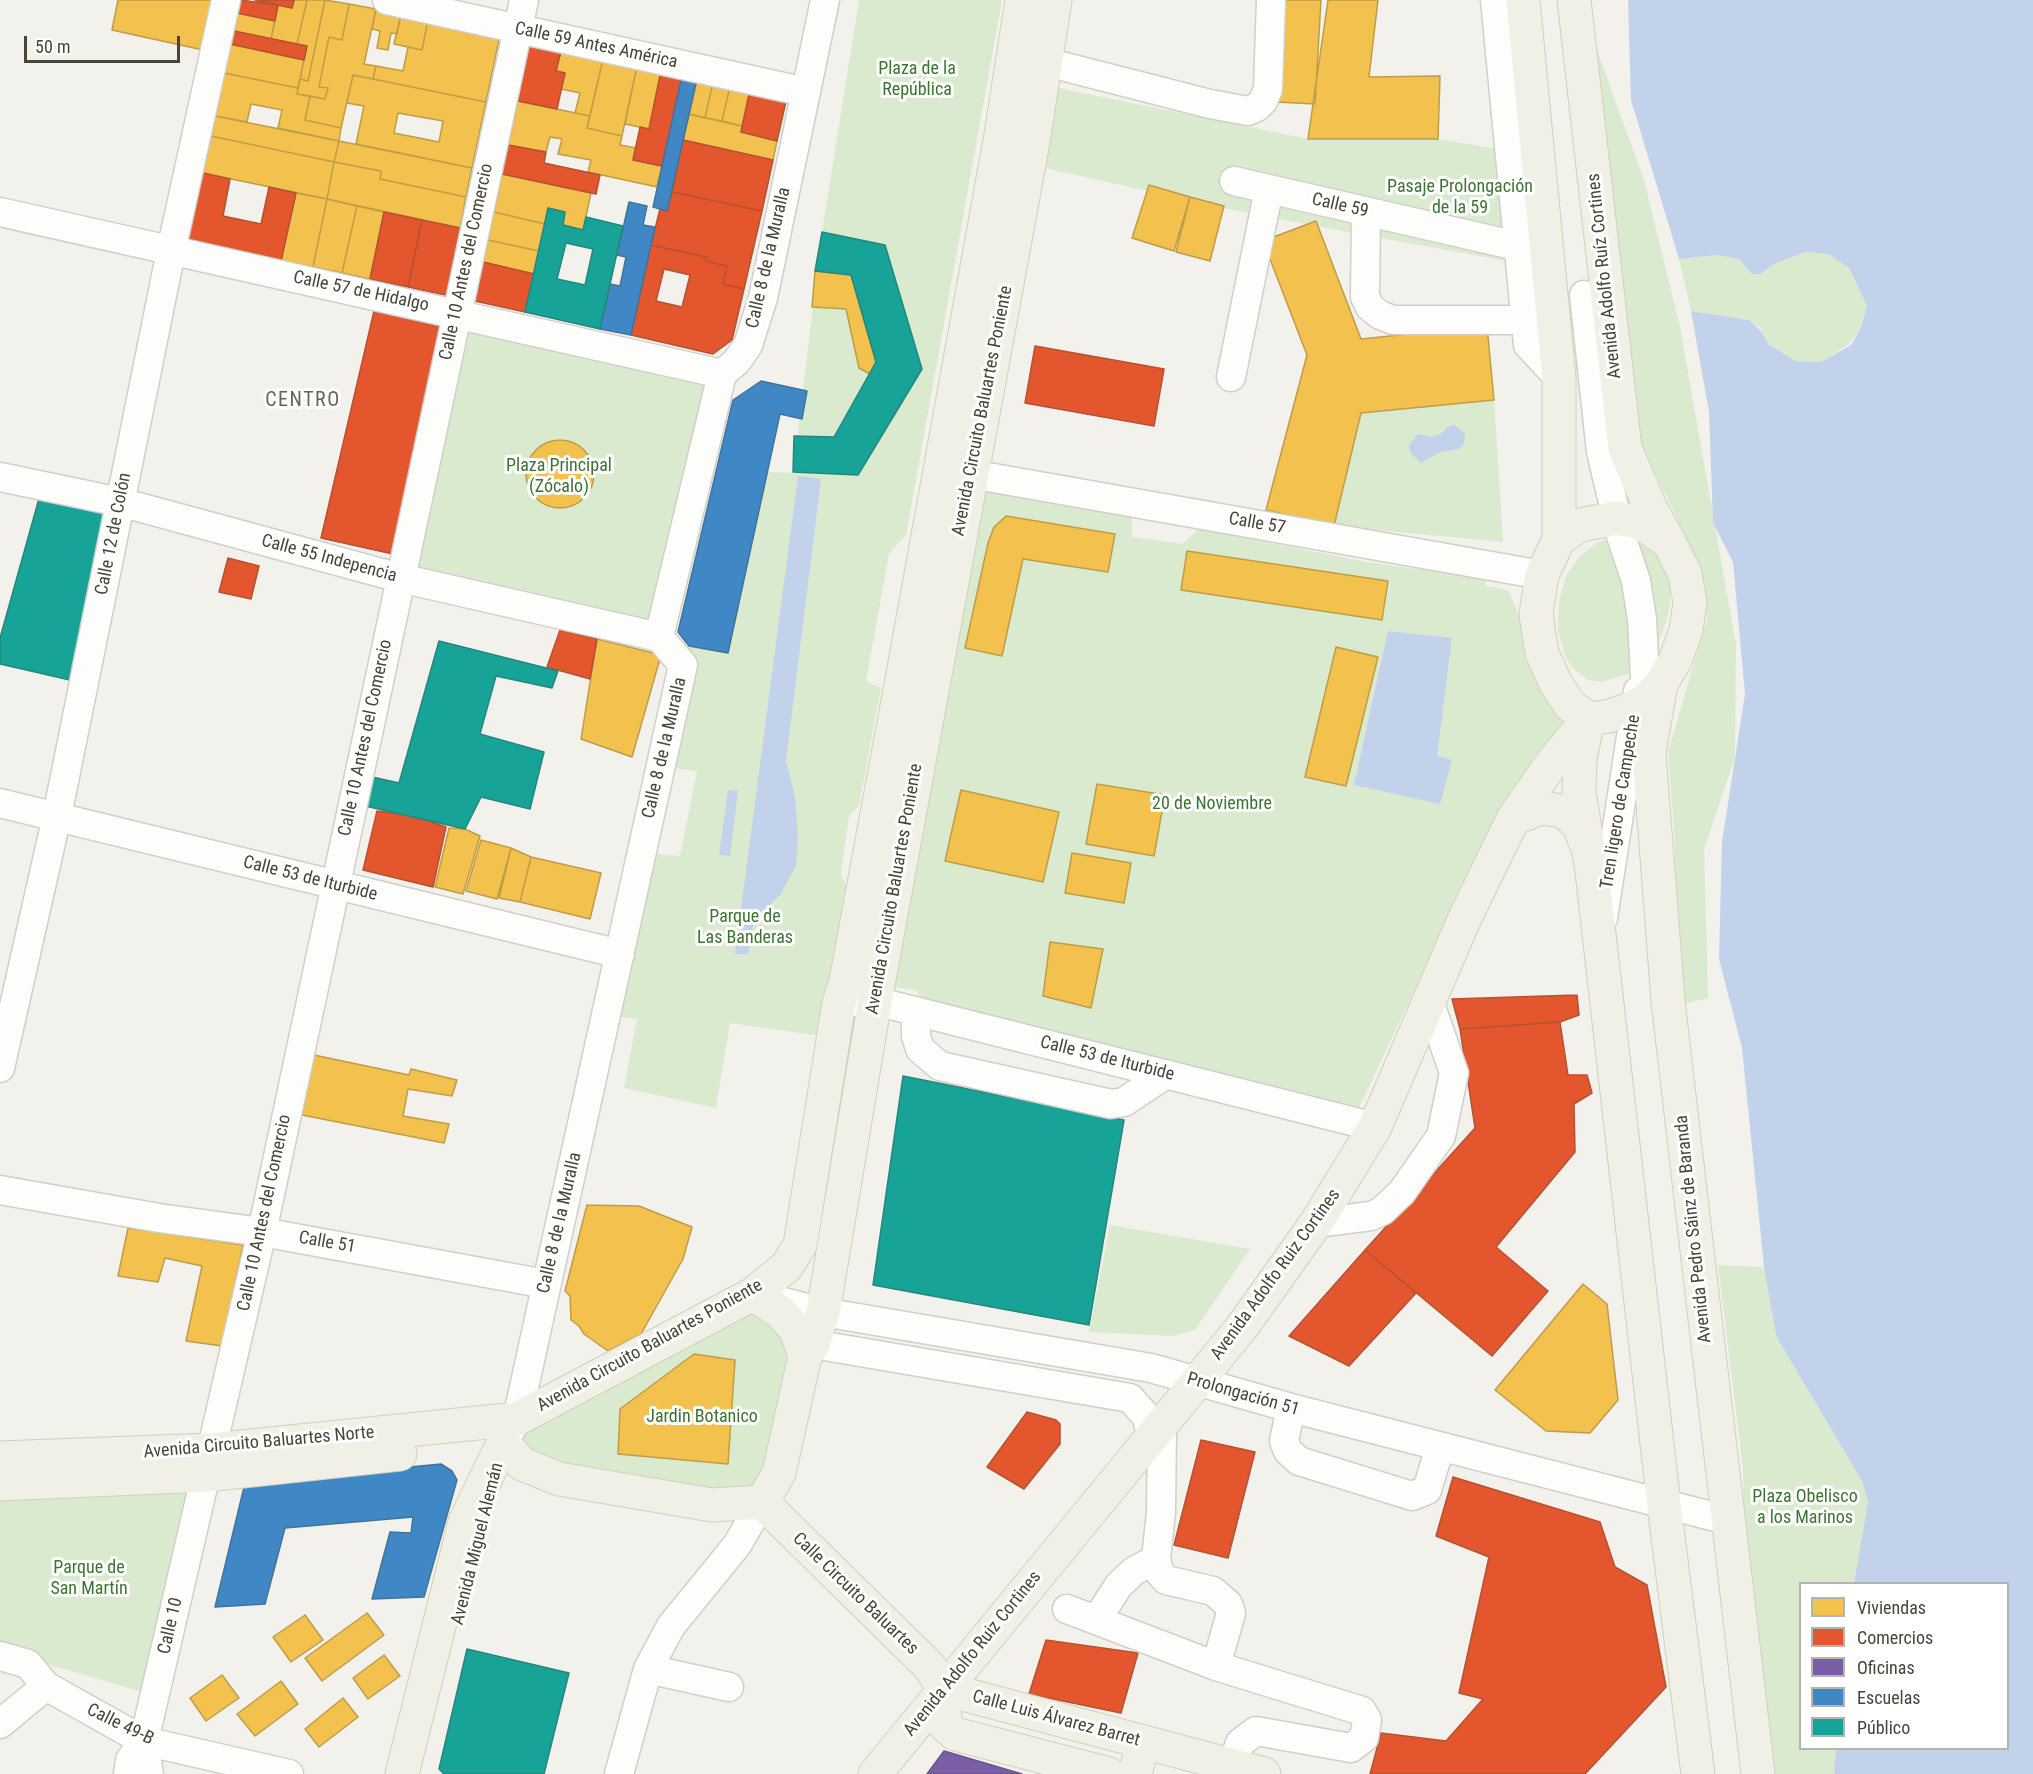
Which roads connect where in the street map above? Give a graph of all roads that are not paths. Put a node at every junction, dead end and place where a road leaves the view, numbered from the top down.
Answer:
1 (226, 0) edge
2 (387, 0) edge
3 (524, 0) edge
4 (825, 0) edge
5 (1022, 0) edge
6 (1056, 0) edge
7 (1271, 0) edge
8 (1496, 0) edge
9 (1523, 0) edge
10 (1574, 0) edge
11 (518, 29) junction
12 (1046, 62) junction
13 (806, 92) junction
14 (1234, 181) dead end
15 (1269, 189) junction
16 (0, 212) edge
17 (1366, 212) junction
18 (1516, 246) junction
19 (171, 251) junction
20 (1584, 295) dead end
21 (456, 312) junction
22 (1525, 320) junction
23 (722, 374) junction
24 (1231, 377) dead end
25 (1559, 378) junction
26 (971, 474) junction
27 (0, 477) edge
28 (120, 502) junction
29 (1616, 518) junction
30 (1559, 539) junction
31 (1669, 542) junction
32 (1542, 575) junction
33 (400, 578) junction
34 (659, 637) junction
35 (1646, 688) junction
36 (1588, 719) junction
37 (0, 803) edge
38 (57, 816) junction
39 (1514, 819) junction
40 (1586, 847) junction
41 (335, 885) junction
42 (1600, 942) junction
43 (620, 954) junction
44 (1429, 1000) junction
45 (875, 1001) junction
46 (839, 1003) junction
47 (916, 1011) junction
48 (0, 1068) edge
49 (1166, 1074) junction
50 (1375, 1127) junction
51 (0, 1190) edge
52 (1316, 1223) junction
53 (262, 1232) junction
54 (546, 1284) junction
55 (753, 1294) junction
56 (823, 1312) junction
57 (809, 1350) junction
58 (1197, 1383) junction
59 (1291, 1408) junction
60 (510, 1431) junction
61 (1157, 1431) junction
62 (1440, 1446) junction
63 (0, 1458) edge
64 (209, 1462) junction
65 (0, 1484) edge
66 (762, 1502) junction
67 (1664, 1505) junction
68 (1727, 1520) junction
69 (1156, 1558) junction
70 (1067, 1609) dead end
71 (1097, 1619) junction
72 (0, 1656) edge
73 (1216, 1666) junction
74 (648, 1669) junction
75 (46, 1686) junction
76 (729, 1687) dead end
77 (944, 1689) junction
78 (0, 1724) edge
79 (144, 1740) junction
80 (1143, 1743) junction
81 (1212, 1766) edge
82 (224, 1767) edge
83 (128, 1774) edge
84 (149, 1774) edge
85 (289, 1774) edge
86 (402, 1774) edge
87 (421, 1774) edge
88 (619, 1774) edge
89 (875, 1774) edge
90 (1109, 1774) edge
91 (1135, 1774) edge
92 (1264, 1774) edge
93 (1698, 1774) edge
94 (1758, 1774) edge

1 - 19 street, Calle 12 de Colón
2 - 11 street, Calle 59 Antes América
3 - 11 street, Calle 10 Antes del Comercio
4 - 13 street, Calle 8 de la Muralla
5 - 46 main road, Avenida Circuito Baluartes Poniente
6 - 12 main road, Avenida Circuito Baluartes Poniente
7 - 12 street
8 - 18 street
9 - 25 main road
10 - 31 main road, Avenida Adolfo Ruíz Cortines
11 - 13 street, Calle 59 Antes América
11 - 21 street, Calle 10 Antes del Comercio
12 - 26 main road, Avenida Circuito Baluartes Poniente
13 - 23 street, Calle 8 de la Muralla
14 - 15 street, Calle 59
15 - 17 street, Calle 59
15 - 24 street
16 - 19 street, Calle 57 de Hidalgo
17 - 18 street, Calle 59
17 - 22 street
18 - 22 street
19 - 21 street, Calle 57 de Hidalgo
19 - 28 street, Calle 12 de Colón
20 - 29 street, Tren ligero de Campeche
21 - 23 street, Calle 57 de Hidalgo
21 - 33 street, Calle 10 Antes del Comercio
22 - 25 street
23 - 34 street
25 - 30 main road
26 - 32 street, Calle 57
26 - 45 main road, Avenida Circuito Baluartes Poniente
27 - 28 street, Calle 55 Indepencia
28 - 33 street, Calle 55 Indepencia
28 - 38 street, Calle 12 de Colón
29 - 30 main road
29 - 31 main road
29 - 35 street, Tren ligero de Campeche
30 - 32 main road
31 - 35 main road, Avenida Adolfo Ruíz Cortines
32 - 36 main road
33 - 34 street, Calle 55 Indepencia
33 - 41 street, Calle 10 Antes del Comercio
34 - 43 street, Calle 8 de la Muralla
35 - 36 main road
35 - 42 street, Tren ligero de Campeche
35 - 68 main road, Avenida Pedro Sáinz de Baranda
36 - 39 main road, Avenida Adolfo Ruiz Cortines
36 - 40 main road
37 - 38 street, Calle 53 de Iturbide
38 - 41 street, Calle 53 de Iturbide
38 - 48 street, Calle 12 de Colón
39 - 40 main road
39 - 44 main road, Avenida Adolfo Ruiz Cortines
40 - 42 main road
41 - 43 street, Calle 53 de Iturbide
41 - 53 street, Calle 10 Antes del Comercio
42 - 67 main road
43 - 54 street, Calle 8 de la Muralla
44 - 50 main road, Avenida Adolfo Ruiz Cortines
44 - 52 street
45 - 46 street, Calle 53 de Iturbide
45 - 47 street, Calle 53 de Iturbide
45 - 56 main road, Avenida Circuito Baluartes Poniente
46 - 55 main road, Avenida Circuito Baluartes Poniente
47 - 49 street, Calle 53 de Iturbide
47 - 49 street
49 - 50 street, Calle 53 de Iturbide
50 - 52 main road, Avenida Adolfo Ruiz Cortines
51 - 53 street, Calle 51
52 - 58 main road, Avenida Adolfo Ruiz Cortines
53 - 54 street, Calle 51
53 - 64 street, Calle 10 Antes del Comercio
54 - 60 street, Calle 8 de la Muralla
55 - 56 street, Prolongación 51
55 - 57 main road
55 - 60 main road, Avenida Circuito Baluartes Poniente
56 - 57 main road, Avenida Circuito Baluartes Poniente
56 - 58 street, Prolongación 51
57 - 61 street
57 - 66 main road, Avenida Circuito Baluartes Poniente
58 - 59 street, Prolongación 51
58 - 61 main road, Avenida Adolfo Ruiz Cortines
59 - 62 street, Prolongación 51
59 - 62 street
60 - 64 main road, Avenida Circuito Baluartes Norte
60 - 66 main road
60 - 86 main road, Avenida Miguel Alemán
60 - 87 main road, Avenida Miguel Alemán
61 - 69 street
61 - 77 main road, Avenida Adolfo Ruiz Cortines
62 - 67 street, Prolongación 51
63 - 64 main road, Avenida Circuito Baluartes Norte
64 - 65 main road, Avenida Circuito Baluartes Norte
64 - 79 street, Calle 10
66 - 74 street
66 - 77 main road, Calle Circuito Baluartes
67 - 68 street, Prolongación 51
67 - 93 main road
68 - 94 main road, Avenida Pedro Sáinz de Baranda
69 - 71 street
69 - 73 street
70 - 71 street
71 - 73 street
72 - 75 street, Calle 49-B
73 - 81 street
74 - 76 street
74 - 88 street
75 - 78 street
75 - 79 street, Calle 49-B
77 - 80 main road, Calle Luis Álvarez Barret
77 - 89 main road, Avenida Adolfo Ruiz Cortines
77 - 90 main road, Calle Luis Álvarez Barret
79 - 82 street, Calle 49-B
79 - 83 street, Calle 10
79 - 84 street
80 - 81 main road, Calle Luis Álvarez Barret
80 - 91 main road
81 - 92 main road, Calle Luis Álvarez Barret
82 - 85 street, Calle 49-B

